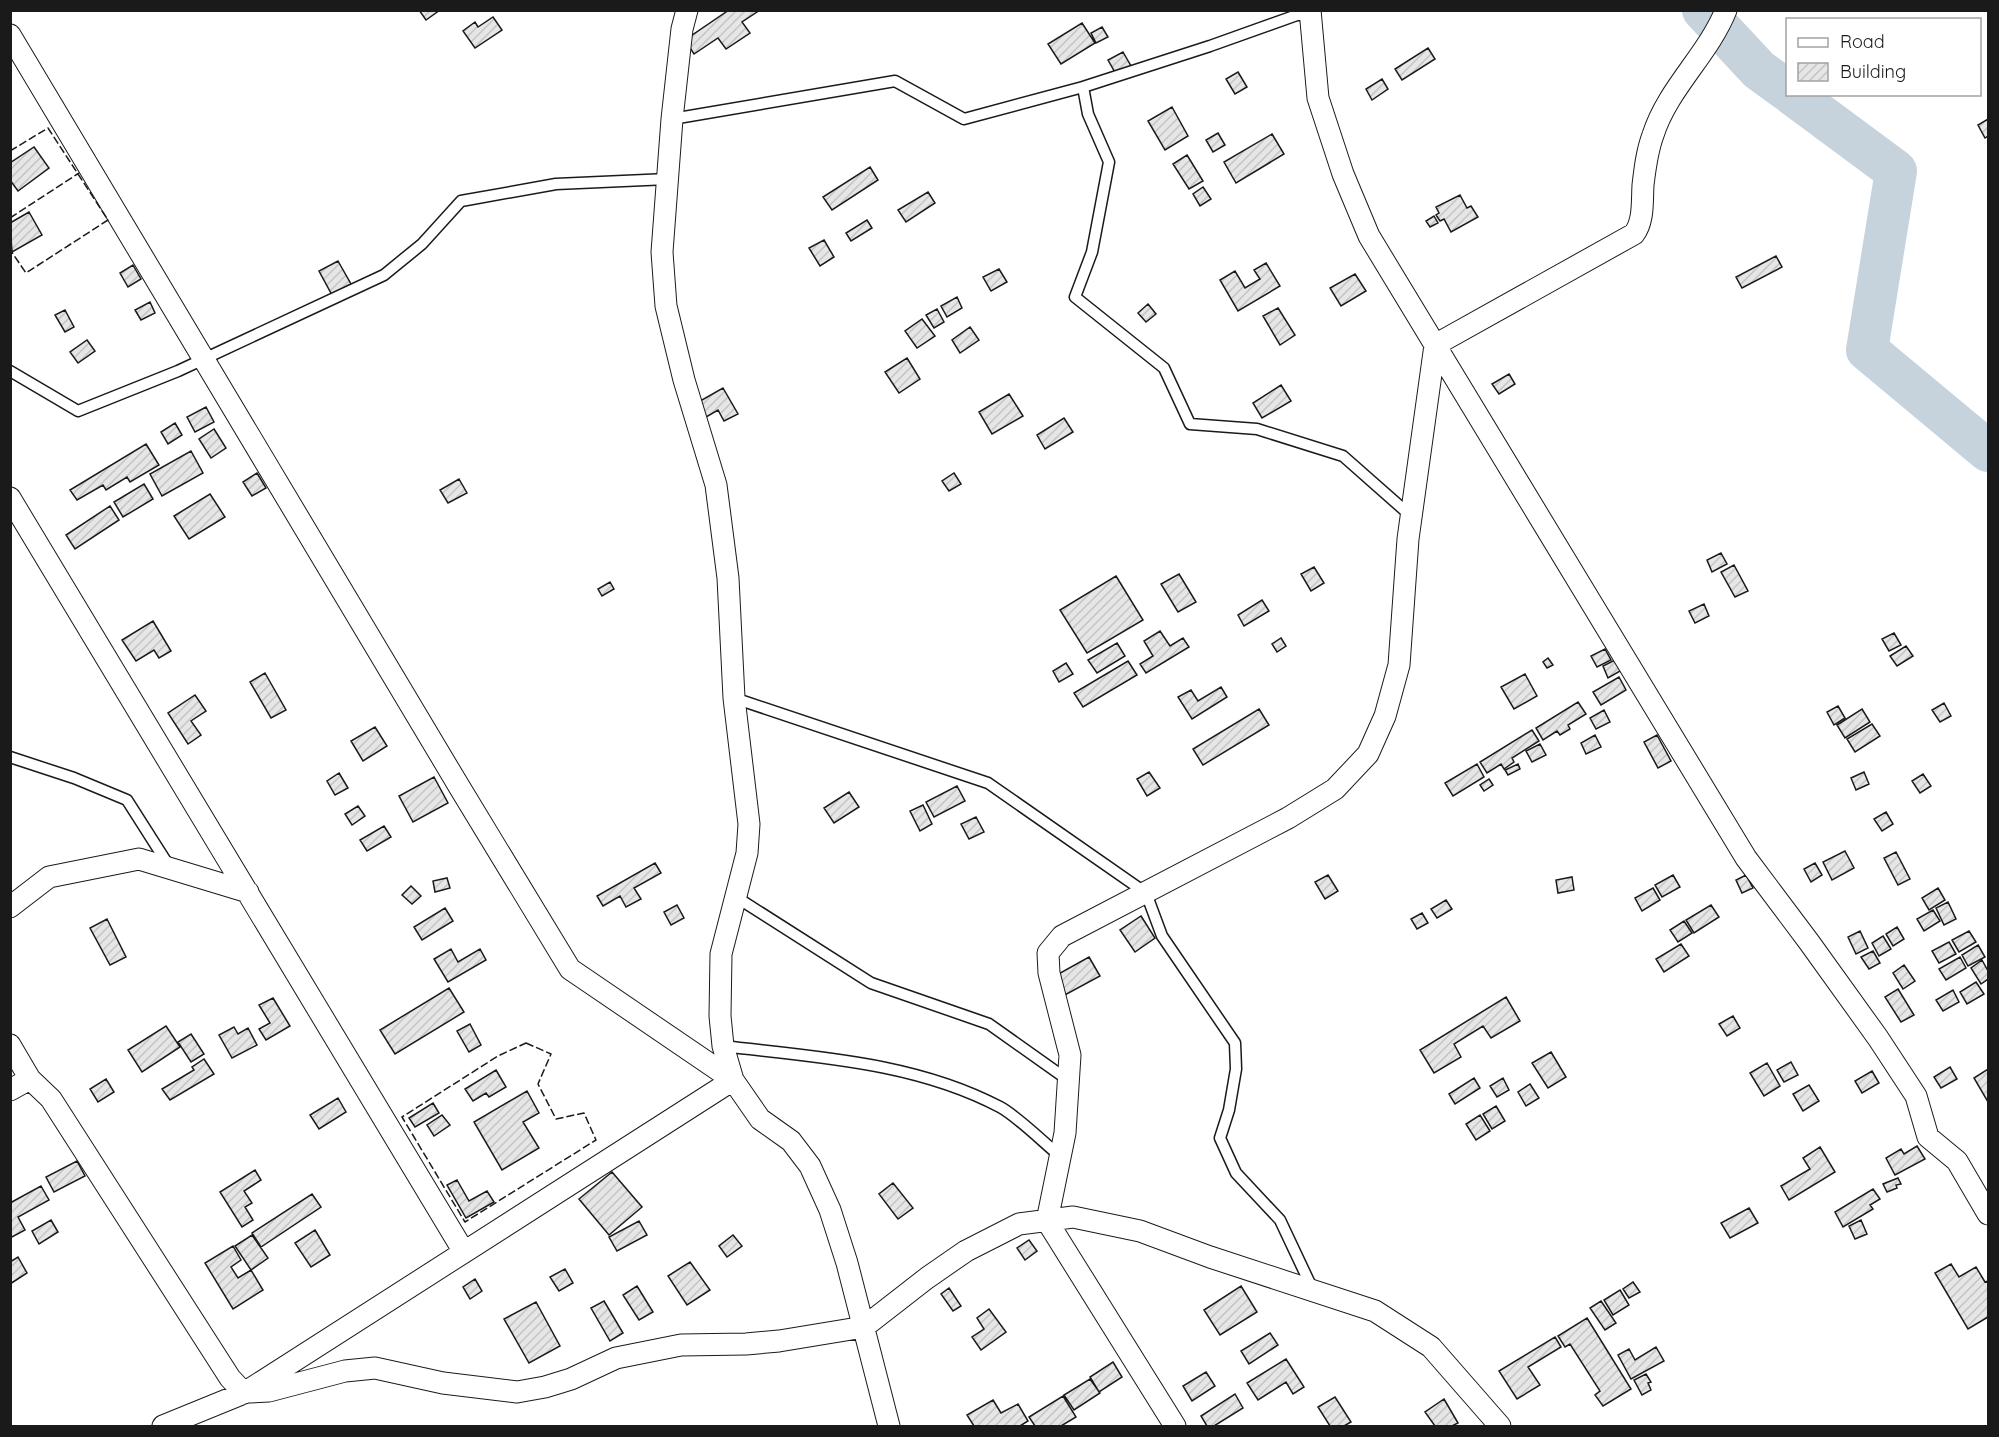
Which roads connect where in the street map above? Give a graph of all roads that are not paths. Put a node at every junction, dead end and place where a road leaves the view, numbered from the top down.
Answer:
1 (687, 10) edge
2 (1726, 10) edge
3 (1310, 13) edge
4 (10, 35) edge
5 (1083, 87) junction
6 (672, 119) junction
7 (668, 179) junction
8 (1435, 345) junction
9 (204, 359) junction
10 (10, 371) edge
11 (10, 498) edge
12 (1412, 516) junction
13 (734, 698) junction
14 (10, 757) edge
15 (171, 868) junction
16 (248, 892) junction
17 (1146, 893) junction
18 (736, 897) junction
19 (10, 907) edge
20 (10, 1045) edge
21 (723, 1046) junction
22 (30, 1078) junction
23 (733, 1080) junction
24 (1068, 1080) junction
25 (10, 1090) edge
26 (1060, 1156) junction
27 (1989, 1214) edge
28 (1047, 1221) junction
29 (464, 1252) junction
30 (1313, 1291) junction
31 (864, 1327) junction
32 (244, 1393) junction
33 (163, 1426) edge
34 (889, 1426) edge
35 (1175, 1426) edge
36 (1500, 1426) edge

1 - 6 street
2 - 8 street
3 - 5 lane
3 - 8 street
4 - 9 street
5 - 6 lane
5 - 12 lane
6 - 7 street
7 - 9 lane
7 - 13 street
8 - 12 street
8 - 27 street
9 - 10 lane
9 - 23 street
11 - 16 street
12 - 17 street
13 - 17 lane
13 - 18 street
14 - 15 lane
15 - 16 street
15 - 19 street
16 - 29 street
17 - 24 street
17 - 30 lane
18 - 21 street
18 - 24 lane
20 - 22 street
21 - 23 street
21 - 26 lane
22 - 25 street
22 - 32 street
23 - 29 street
23 - 31 street
24 - 26 street
26 - 28 street
28 - 30 street
28 - 31 street
28 - 35 street
29 - 32 street
30 - 36 street
31 - 32 street
31 - 34 street
32 - 33 street

